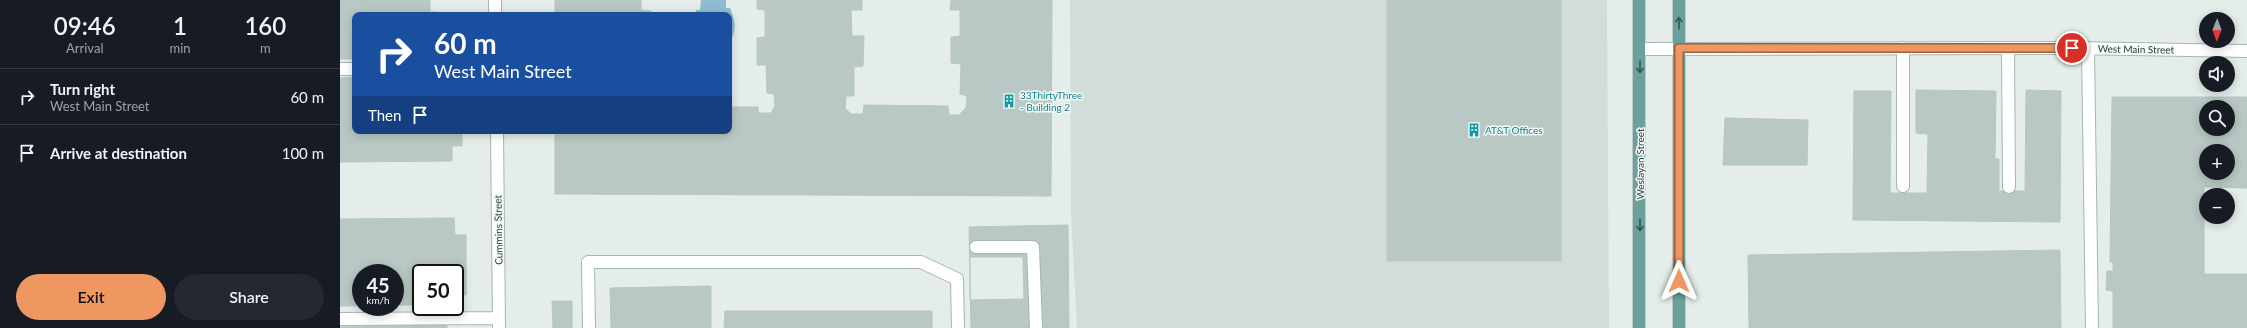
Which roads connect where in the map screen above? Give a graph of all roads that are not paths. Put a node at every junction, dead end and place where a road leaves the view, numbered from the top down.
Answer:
1 (495, 0) edge
2 (1639, 0) edge
3 (1679, 0) edge
4 (495, 12) edge
5 (1679, 48) junction
6 (1903, 48) junction
7 (2008, 48) junction
8 (2088, 48) junction
9 (1640, 49) junction
10 (2247, 51) edge
11 (352, 68) edge
12 (340, 69) edge
13 (497, 134) edge
14 (1903, 186) dead end
15 (2009, 187) dead end
16 (976, 247) dead end
17 (340, 319) edge
18 (499, 323) edge
19 (589, 328) edge
20 (958, 328) edge
21 (1036, 328) edge
22 (1639, 328) edge
23 (1679, 328) edge
24 (2092, 328) edge

1 - 4 street
2 - 9 main road, Weslayan Street
5 -> 3 main road
5 - 6 street, West Main Street
5 - 9 street, West Main Street
5 - 23 main road
6 - 7 street, West Main Street
6 - 14 street
7 - 8 street, West Main Street
7 - 15 street
8 - 10 street, West Main Street
8 - 24 street
9 -> 22 main road, Weslayan Street
11 - 12 street
13 - 18 street, Cummins Street
16 - 21 street
17 - 18 street
19 - 20 street

